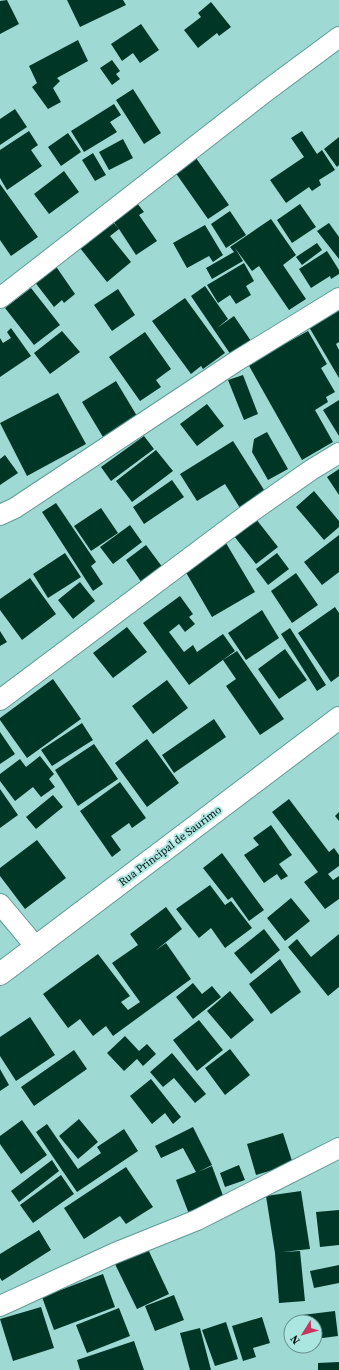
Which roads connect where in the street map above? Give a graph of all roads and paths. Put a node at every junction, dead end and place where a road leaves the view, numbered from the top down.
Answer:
1 (339, 37) edge
2 (0, 298) edge
3 (339, 298) edge
4 (339, 453) edge
5 (0, 515) edge
6 (0, 700) edge
7 (339, 718) edge
8 (0, 904) edge
9 (36, 947) junction
10 (0, 974) edge
11 (339, 1148) edge
12 (0, 1306) edge

1 - 2 street
3 - 5 street
4 - 6 street
7 - 9 street, Rua Principal de Saurimo
8 - 9 street
9 - 10 street, Rua Principal de Saurimo
11 - 12 street

